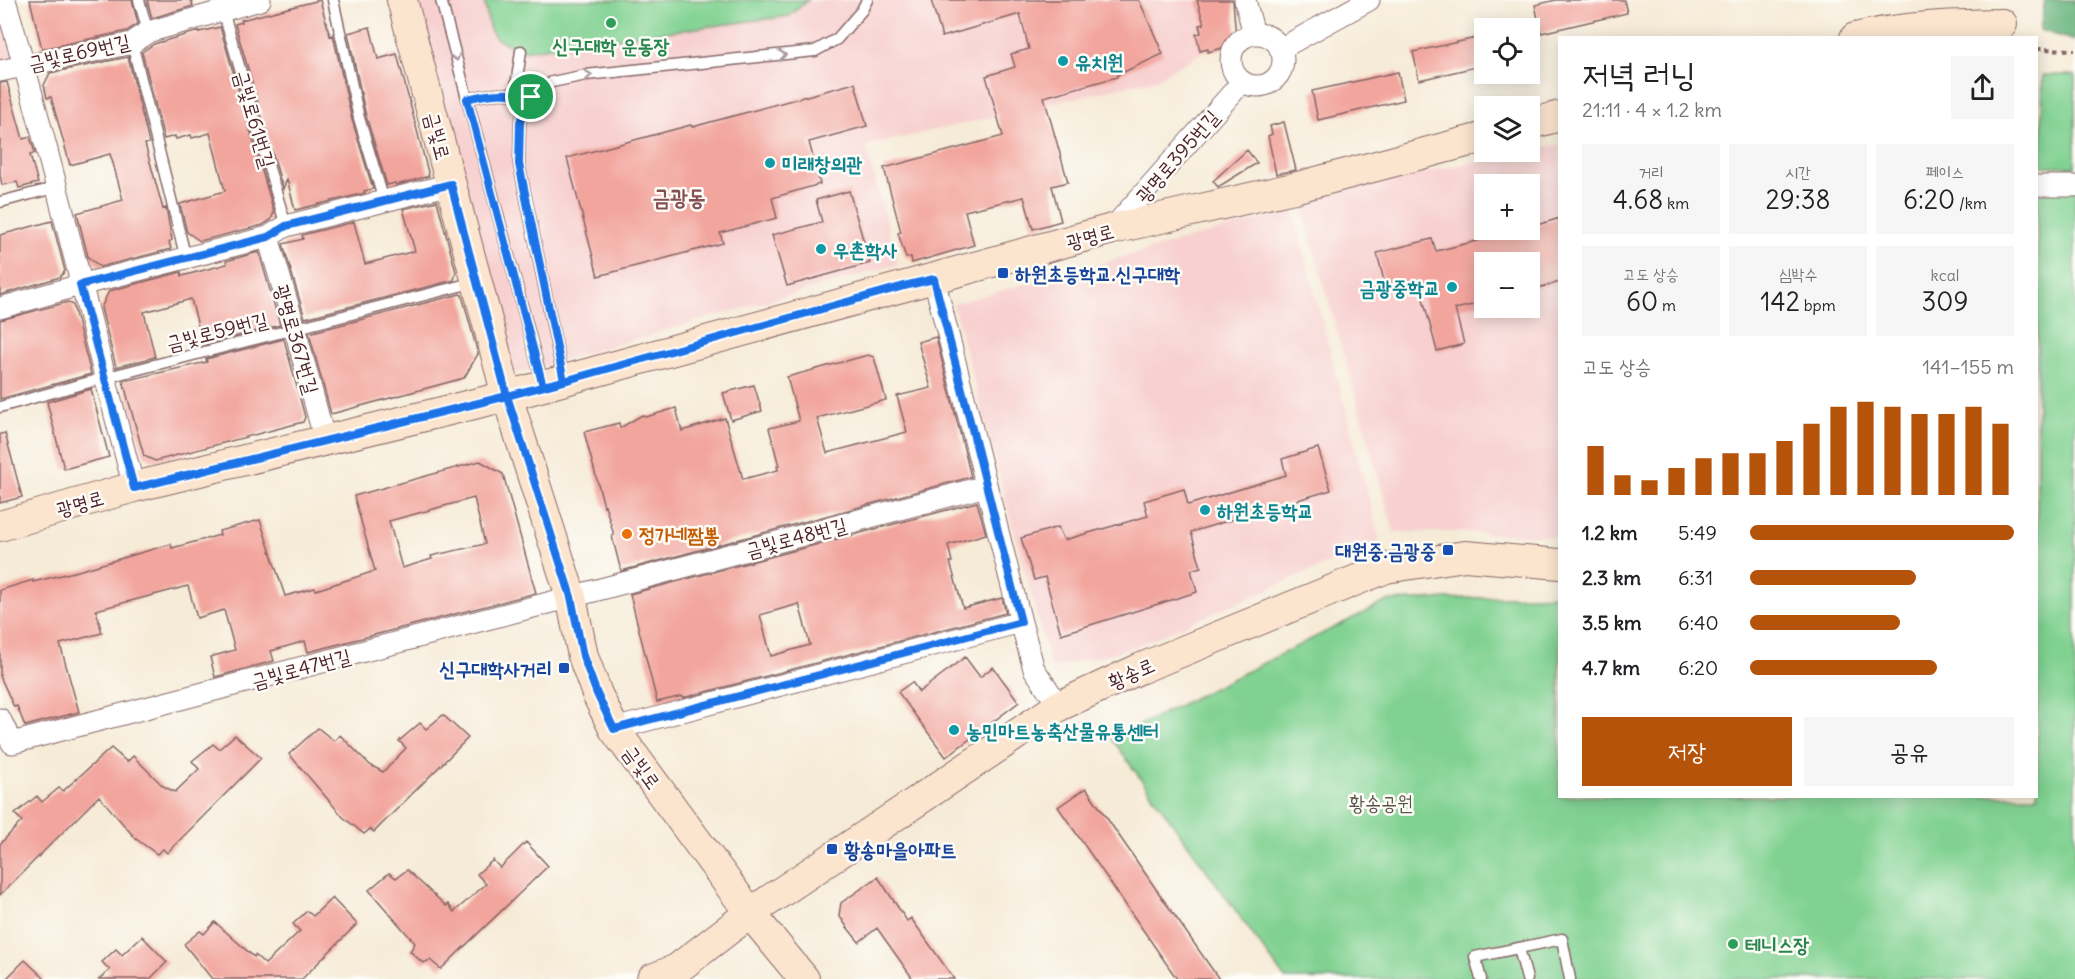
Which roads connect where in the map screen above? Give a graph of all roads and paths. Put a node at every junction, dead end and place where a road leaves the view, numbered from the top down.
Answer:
1 (6, 0) edge
2 (139, 0) edge
3 (260, 0) edge
4 (333, 0) edge
5 (402, 0) edge
6 (441, 0) edge
7 (867, 0) edge
8 (1245, 0) edge
9 (1369, 0) edge
10 (223, 11) junction
11 (2002, 21) edge
12 (1254, 34) junction
13 (1862, 36) edge
14 (140, 38) junction
15 (1280, 49) junction
16 (2038, 49) edge
17 (2075, 50) edge
18 (521, 51) dead end
19 (25, 64) junction
20 (0, 71) edge
21 (1242, 82) junction
22 (514, 93) junction
23 (531, 97) junction
24 (467, 99) junction
25 (1558, 117) edge
26 (1540, 121) edge
27 (1474, 140) edge
28 (451, 184) junction
29 (2038, 186) edge
30 (2075, 186) edge
31 (58, 187) junction
32 (384, 201) junction
33 (0, 202) edge
34 (286, 226) junction
35 (1112, 230) junction
36 (268, 237) junction
37 (186, 260) junction
38 (934, 279) junction
39 (478, 282) junction
40 (80, 285) junction
41 (0, 308) edge
42 (295, 329) junction
43 (104, 378) junction
44 (554, 383) junction
45 (507, 396) junction
46 (0, 407) edge
47 (325, 441) junction
48 (986, 486) junction
49 (134, 488) junction
50 (0, 526) edge
51 (1558, 564) edge
52 (571, 597) junction
53 (1021, 622) junction
54 (1059, 706) junction
55 (0, 719) edge
56 (614, 729) junction
57 (14, 742) edge
58 (750, 914) junction
59 (1519, 948) junction
60 (652, 979) edge
61 (804, 979) edge
62 (1481, 979) edge
63 (1527, 979) edge
64 (1570, 979) edge

1 - 19 street
2 - 14 lane
3 - 10 street, 금빛로69번길
4 - 32 lane
5 - 28 street, 금빛로
6 -> 24 lane
23 -> 7 lane
8 - 12 street
9 - 15 street
10 - 14 street, 금빛로69번길
10 - 34 lane, 금빛로61번길
11 - 13 street
12 - 15 street
12 - 21 street
14 - 19 street, 금빛로69번길
14 - 37 lane
15 - 21 street
16 - 17 path
18 - 22 lane
19 - 20 street, 금빛로69번길
19 - 31 street
21 - 35 street, 광명로395번길
22 - 23 lane
22 - 24 lane
23 - 44 lane
24 - 44 lane
25 - 26 street
27 - 35 street, 광명로
28 - 32 street
28 - 39 street, 금빛로
29 - 30 street
31 - 33 lane
31 - 40 street
32 - 34 street
34 - 36 street
35 - 38 street, 광명로
36 - 37 street
36 - 42 street, 광명로367번길
37 - 40 street
38 - 44 street, 광명로
38 - 48 street
39 - 42 lane, 금빛로59번길
39 - 45 street, 금빛로
40 - 41 street
40 - 43 street
42 - 43 lane, 금빛로59번길
42 - 47 street, 광명로367번길
43 - 46 lane, 금빛로59번길
43 - 49 street
44 - 45 street, 광명로
45 - 47 street, 광명로
45 - 52 street, 금빛로
47 - 49 street, 광명로
48 - 52 street, 금빛로48번길
48 - 53 street
49 - 50 street, 광명로
51 - 54 street, 황송로
52 - 56 street, 금빛로
52 - 57 street, 금빛로47번길
53 - 54 street
53 - 56 street
54 - 58 street, 황송로
55 - 57 street
56 - 58 street, 금빛로
58 - 60 street, 황송로
58 - 61 street, 금빛로
59 - 62 lane
59 - 63 lane
59 - 64 lane

